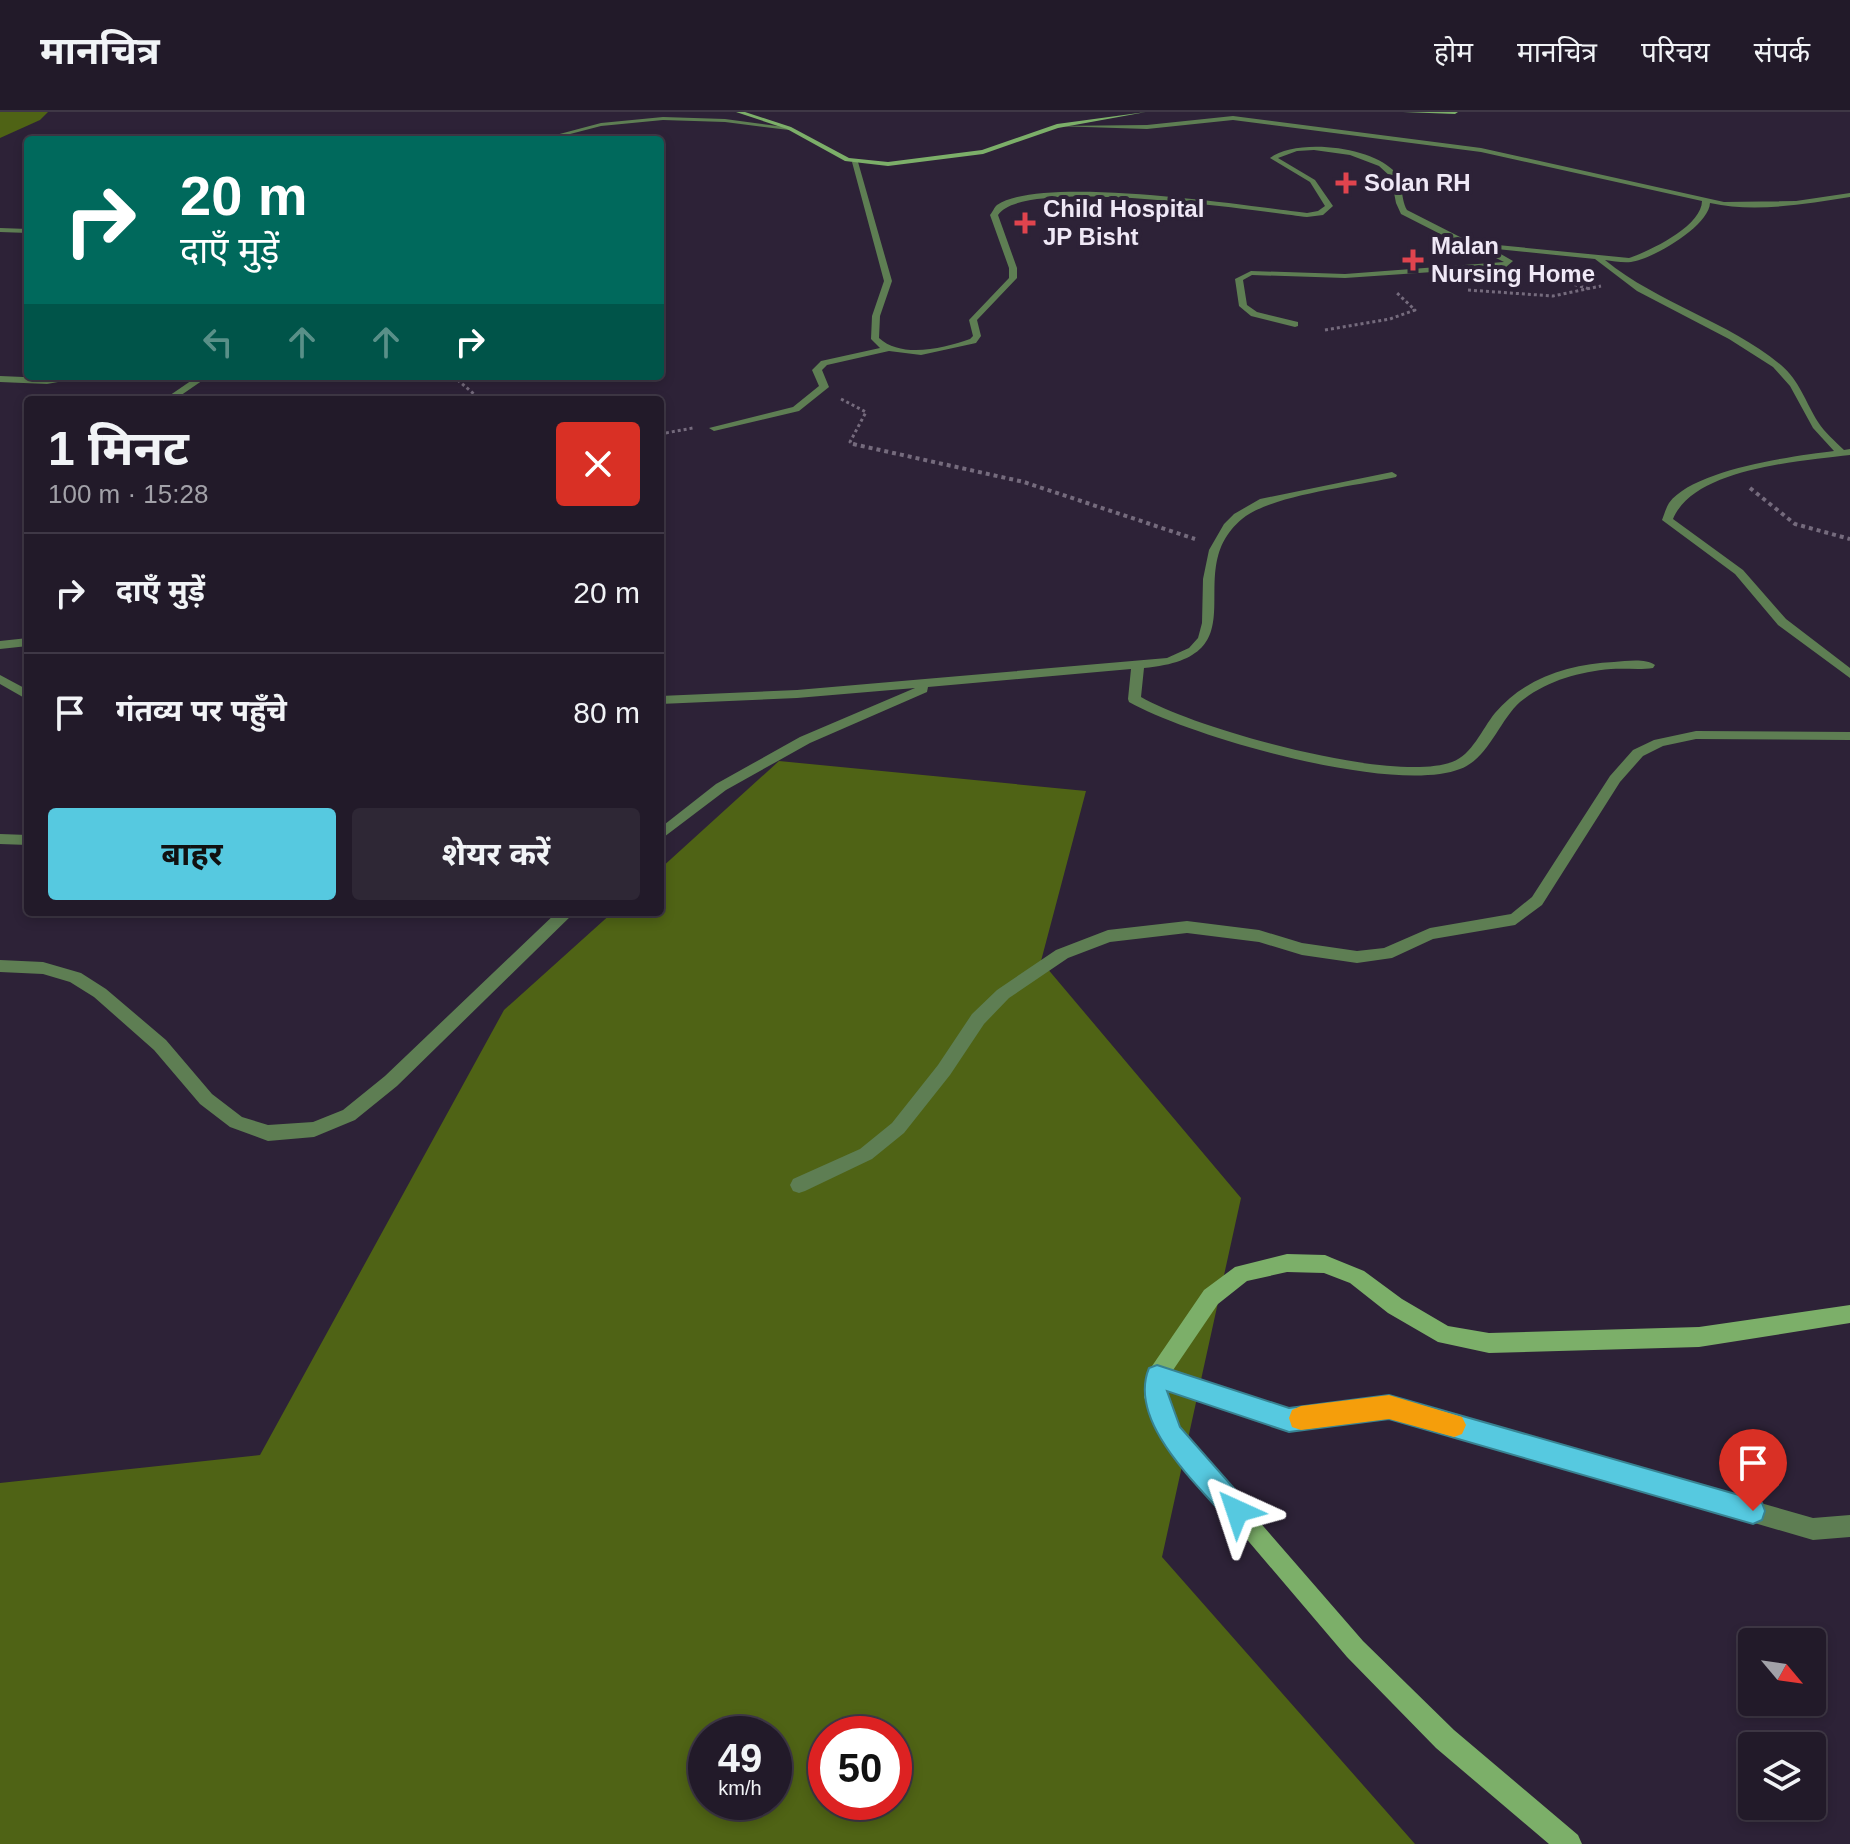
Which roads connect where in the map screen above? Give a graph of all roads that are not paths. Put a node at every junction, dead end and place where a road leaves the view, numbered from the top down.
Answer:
1 (739, 112) edge
2 (1143, 112) edge
3 (1406, 112) edge
4 (1455, 112) edge
5 (1057, 126) junction
6 (789, 128) junction
7 (551, 136) edge
8 (855, 162) junction
9 (1850, 195) edge
10 (1706, 201) junction
11 (0, 230) edge
12 (24, 231) edge
13 (1477, 245) junction
14 (1598, 258) junction
15 (1295, 324) dead end
16 (888, 349) junction
17 (0, 379) edge
18 (55, 380) edge
19 (198, 380) edge
20 (174, 396) edge
21 (714, 428) road end
22 (1846, 452) edge
23 (1392, 475) dead end
24 (24, 642) edge
25 (0, 645) edge
26 (1649, 665) dead end
27 (1138, 666) junction
28 (1850, 674) edge
29 (0, 679) edge
30 (936, 683) junction
31 (24, 694) edge
32 (664, 700) edge
33 (1850, 736) edge
34 (664, 832) edge
35 (0, 839) edge
36 (24, 840) edge
37 (563, 916) edge
38 (0, 966) edge
39 (799, 1185) dead end
40 (1850, 1314) edge
41 (1157, 1376) junction
42 (1850, 1526) edge
43 (1569, 1844) edge

1 - 6 main road
2 - 5 main road
3 - 4 main road
5 - 8 main road
5 - 10 street
6 - 7 street
6 - 8 main road
8 - 16 street
9 - 10 street
10 - 14 street
11 - 12 street
13 - 14 street
13 - 15 street
13 - 16 street
14 - 22 street
16 - 21 street
17 - 18 street
19 - 20 street
22 - 28 street
23 - 27 street
24 - 25 street
26 - 27 street
27 - 30 street
29 - 31 street
30 - 32 street
30 - 34 street
33 - 39 street
35 - 36 street
37 - 38 street
40 - 41 main road
41 - 42 street
41 - 43 main road

